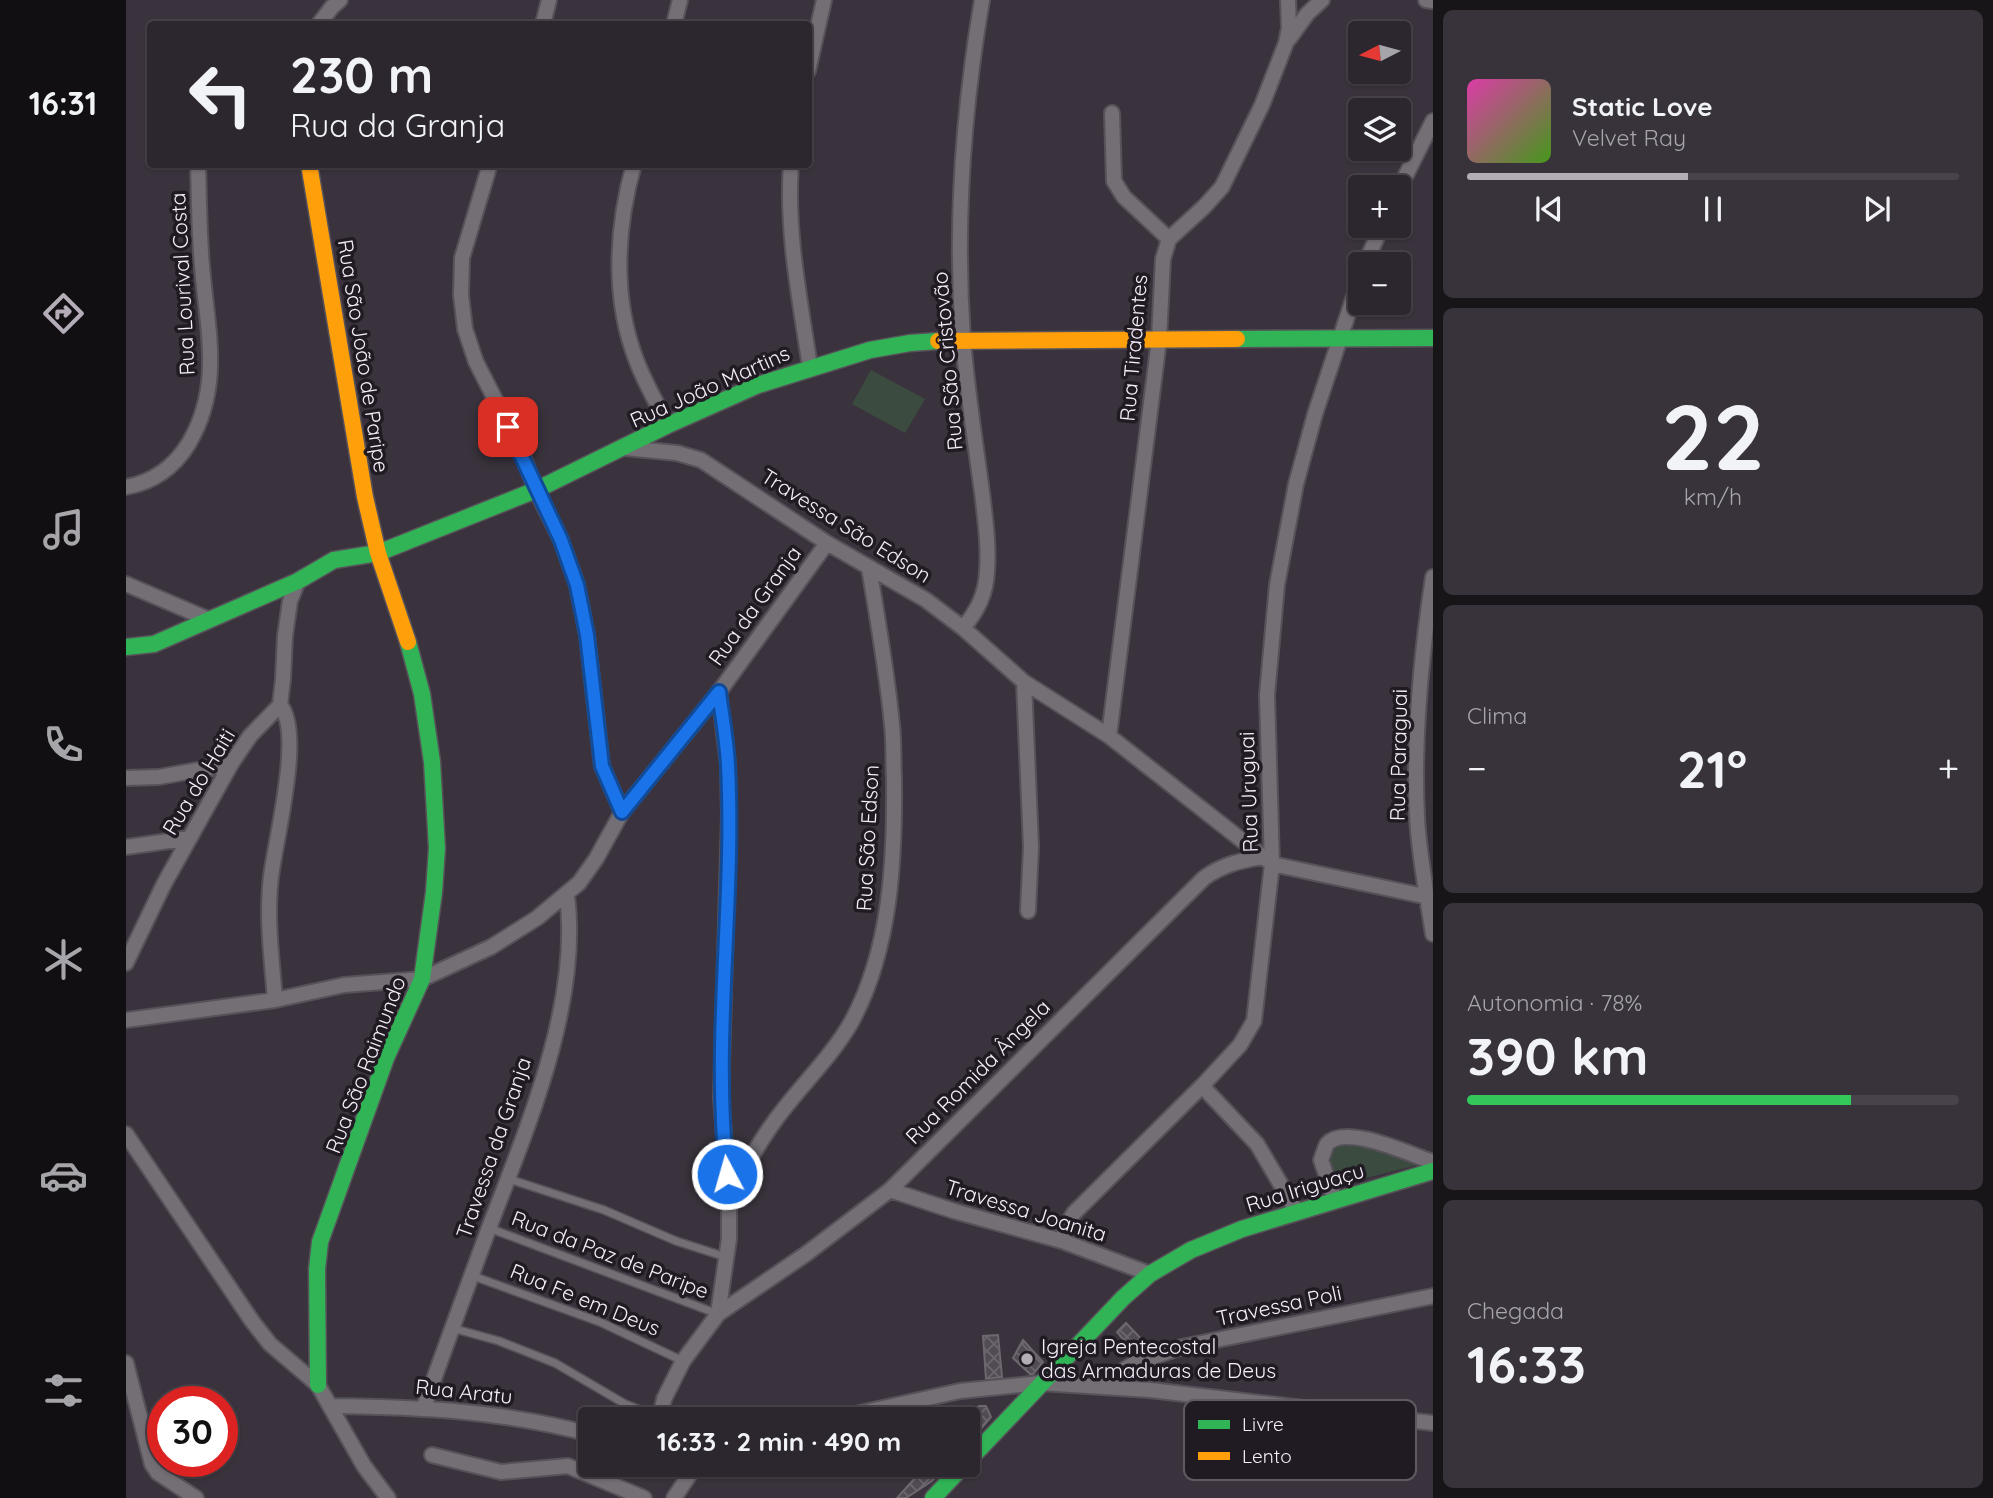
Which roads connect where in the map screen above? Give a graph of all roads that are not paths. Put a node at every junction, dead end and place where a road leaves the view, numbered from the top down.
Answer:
1 (340, 0) edge
2 (549, 0) edge
3 (680, 0) edge
4 (824, 0) edge
5 (982, 0) edge
6 (1288, 0) edge
7 (1322, 0) edge
8 (1426, 0) edge
9 (1433, 1) edge
10 (321, 21) edge
11 (544, 21) edge
12 (675, 21) edge
13 (1286, 43) junction
14 (812, 53) edge
15 (1112, 113) dead end
16 (1433, 121) edge
17 (198, 168) edge
18 (310, 168) edge
19 (489, 168) edge
20 (633, 168) edge
21 (791, 168) edge
22 (1406, 175) edge
23 (1169, 239) junction
24 (1348, 312) edge
25 (1339, 338) junction
26 (1433, 338) edge
27 (963, 340) junction
28 (1159, 340) junction
29 (810, 367) junction
30 (668, 425) junction
31 (625, 448) junction
32 (126, 486) edge
33 (536, 490) junction
34 (827, 543) junction
35 (378, 553) junction
36 (869, 568) junction
37 (1433, 577) edge
38 (298, 581) junction
39 (126, 583) edge
40 (211, 620) junction
41 (964, 628) junction
42 (126, 647) edge
43 (1024, 682) junction
44 (719, 692) junction
45 (280, 705) junction
46 (1109, 736) junction
47 (231, 764) junction
48 (126, 778) edge
49 (622, 812) junction
50 (190, 838) junction
51 (126, 847) edge
52 (1267, 860) junction
53 (567, 895) junction
54 (1430, 897) edge
55 (1028, 911) dead end
56 (1433, 934) edge
57 (126, 963) edge
58 (422, 979) junction
59 (275, 1000) junction
60 (126, 1020) edge
61 (1202, 1086) junction
62 (126, 1134) edge
63 (1433, 1162) edge
64 (1433, 1171) edge
65 (509, 1179) junction
66 (890, 1190) junction
67 (729, 1193) junction
68 (1335, 1200) junction
69 (1297, 1212) junction
70 (489, 1228) junction
71 (1062, 1241) junction
72 (727, 1257) junction
73 (1150, 1274) junction
74 (472, 1276) junction
75 (1433, 1296) edge
76 (718, 1314) junction
77 (451, 1328) junction
78 (683, 1361) junction
79 (126, 1363) edge
80 (1041, 1383) junction
81 (318, 1385) junction
82 (1100, 1385) junction
83 (1231, 1400) edge
84 (332, 1406) junction
85 (424, 1407) junction
86 (630, 1407) edge
87 (662, 1407) edge
88 (887, 1407) edge
89 (578, 1431) edge
90 (980, 1448) edge
91 (432, 1455) dead end
92 (688, 1477) edge
93 (953, 1477) edge
94 (196, 1498) edge
95 (388, 1498) edge
96 (644, 1498) edge
97 (674, 1498) edge
98 (933, 1498) edge

1 - 10 street
2 - 11 street
3 - 12 street
4 - 14 street
5 - 27 street, Rua São Cristovão
6 - 13 street
7 - 13 street
8 - 9 street
13 - 23 street
15 - 23 street
16 - 22 street
17 - 32 street, Rua Lourival Costa
18 - 35 street, Rua São João de Paripe
19 - 33 street
20 - 30 street
21 - 29 street
23 - 28 street, Rua Tiradentes
24 - 25 street, Rua Uruguai
25 - 26 street, Rua João Martins
25 - 28 street, Rua João Martins
25 - 52 street, Rua Uruguai
27 - 28 street, Rua João Martins
27 - 29 street, Rua João Martins
27 - 41 street, Rua São Cristovão
28 - 46 street, Rua Tiradentes
29 - 30 street, Rua João Martins
30 - 31 street, Rua João Martins
31 - 33 street, Rua João Martins
31 - 34 street, Travessa São Edson
33 - 35 street, Rua João Martins
33 - 49 street
34 - 36 street, Travessa São Edson
34 - 44 street, Rua da Granja
35 - 38 street, Rua João Martins
35 - 58 street, Rua São Raimundo
36 - 41 street, Travessa São Edson
36 - 67 street, Rua São Edson
37 - 54 street, Rua Paraguai
38 - 40 street, Rua João Martins
38 - 45 street
39 - 40 street
40 - 42 street, Rua João Martins
41 - 43 street, Travessa São Edson
43 - 46 street, Travessa São Edson
43 - 55 street
44 - 49 street, Rua da Granja
44 - 67 street
45 - 47 street, Rua do Haiti
45 - 59 street
46 - 52 street, Travessa São Edson
47 - 48 street
47 - 50 street, Rua do Haiti
49 - 53 street, Rua da Granja
50 - 51 street
50 - 57 street, Rua do Haiti
52 - 54 street
52 - 61 street, Rua Uruguai
52 - 66 street, Rua Romida Ângela
53 - 58 street, Rua da Granja
53 - 65 street, Travessa da Granja
54 - 56 street, Rua Paraguai
58 - 59 street
58 - 81 street, Rua São Raimundo
59 - 60 street
61 - 69 street
61 - 71 street, Rua Uruguai
62 - 81 street
63 - 68 street
64 - 68 street, Rua Iriguaçu
65 - 70 street, Travessa da Granja
65 - 72 lane
66 - 71 street, Travessa Joanita
66 - 76 street, Rua Romida Ângela
67 - 72 street
68 - 69 street, Rua Iriguaçu
69 - 73 street, Rua Iriguaçu
70 - 74 street, Travessa da Granja
70 - 76 lane, Rua da Paz de Paripe
71 - 73 street, Travessa Joanita
72 - 76 street
73 - 80 street, Rua Iriguaçu
74 - 77 street, Travessa da Granja
74 - 78 lane, Rua Fe em Deus
75 - 82 street, Travessa Poli
76 - 78 street
77 - 85 street, Travessa da Granja
77 - 86 lane
78 - 87 street
79 - 94 street
80 - 82 street
80 - 88 street
80 - 90 street, Rua Iriguaçu
81 - 84 street
82 - 83 street
84 - 85 street, Rua Aratu
84 - 95 street
85 - 89 street, Rua Aratu
91 - 96 street
92 - 97 street
93 - 98 street, Rua Iriguaçu

